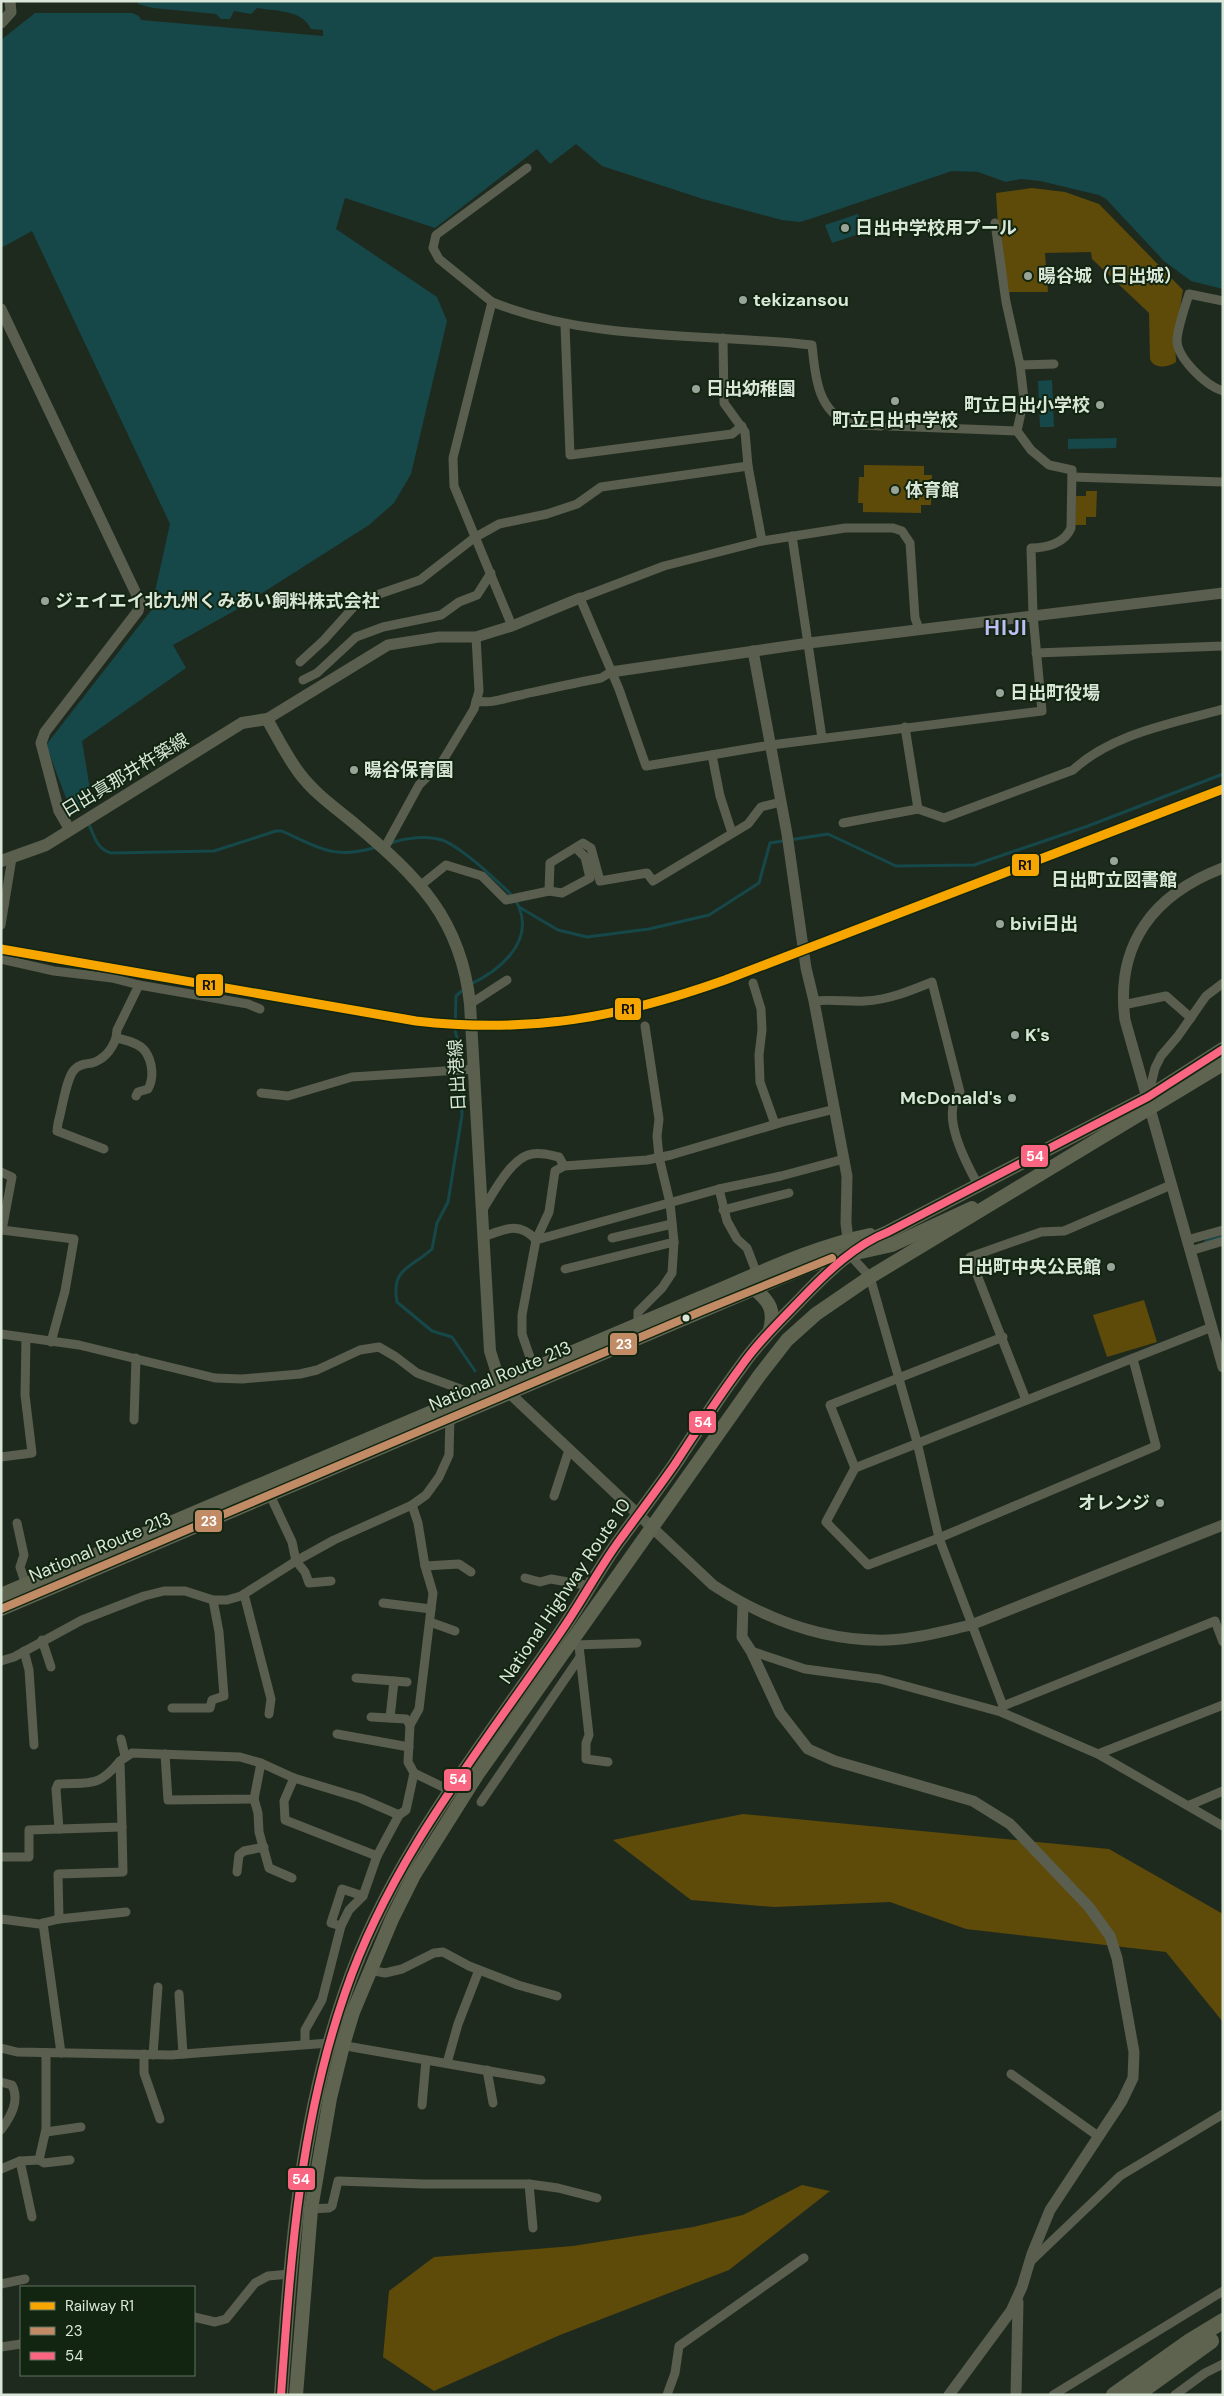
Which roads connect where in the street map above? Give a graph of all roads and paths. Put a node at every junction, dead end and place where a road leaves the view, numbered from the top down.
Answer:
1 (10, 1) edge
2 (1, 23) edge
3 (526, 168) dead end
4 (995, 223) dead end
5 (492, 302) junction
6 (1223, 302) edge
7 (1, 309) edge
8 (566, 325) junction
9 (723, 338) junction
10 (1054, 364) dead end
11 (1020, 365) junction
12 (1223, 390) edge
13 (742, 426) junction
14 (1018, 432) junction
15 (748, 466) junction
16 (1072, 477) junction
17 (1223, 482) edge
18 (792, 536) junction
19 (474, 538) junction
20 (762, 541) junction
21 (491, 574) junction
22 (1223, 593) edge
23 (580, 598) junction
24 (1033, 615) junction
25 (512, 626) junction
26 (919, 629) junction
27 (476, 637) junction
28 (810, 643) junction
29 (1223, 646) edge
30 (753, 651) junction
31 (1036, 653) junction
32 (300, 662) dead end
33 (611, 672) junction
34 (304, 680) dead end
35 (476, 701) junction
36 (1223, 709) edge
37 (266, 719) junction
38 (905, 727) junction
39 (822, 738) junction
40 (771, 745) junction
41 (712, 755) junction
42 (781, 802) junction
43 (918, 809) junction
44 (843, 823) dead end
45 (70, 830) junction
46 (732, 833) junction
47 (383, 848) junction
48 (578, 850) dead end
49 (7, 860) edge
50 (1223, 868) edge
51 (421, 884) junction
52 (549, 891) junction
53 (1, 925) edge
54 (1, 959) edge
55 (507, 980) dead end
56 (753, 983) dead end
57 (1223, 983) edge
58 (139, 985) junction
59 (814, 1001) junction
60 (470, 1004) junction
61 (1123, 1005) junction
62 (260, 1009) dead end
63 (1191, 1018) junction
64 (645, 1026) dead end
65 (116, 1038) junction
66 (1223, 1049) edge
67 (1223, 1064) edge
68 (475, 1069) junction
69 (261, 1093) dead end
70 (136, 1096) dead end
71 (1149, 1103) junction
72 (835, 1109) junction
73 (776, 1124) junction
74 (104, 1149) dead end
75 (659, 1157) junction
76 (844, 1159) junction
77 (564, 1166) junction
78 (1, 1172) edge
79 (978, 1185) junction
80 (1171, 1185) junction
81 (1016, 1187) junction
82 (719, 1189) junction
83 (789, 1193) dead end
84 (670, 1203) junction
85 (723, 1210) junction
86 (482, 1212) junction
87 (672, 1224) junction
88 (1223, 1230) edge
89 (888, 1232) junction
90 (483, 1237) junction
91 (612, 1238) dead end
92 (536, 1240) junction
93 (848, 1240) junction
94 (1223, 1241) edge
95 (674, 1242) junction
96 (1189, 1245) junction
97 (850, 1255) junction
98 (565, 1269) dead end
99 (758, 1274) junction
100 (870, 1277) junction
101 (754, 1289) junction
102 (638, 1324) junction
103 (1212, 1327) junction
104 (770, 1330) junction
105 (1, 1334) edge
106 (1003, 1336) junction
107 (26, 1338) junction
108 (51, 1342) junction
109 (136, 1358) junction
110 (1133, 1359) junction
111 (1223, 1367) edge
112 (534, 1369) junction
113 (898, 1378) junction
114 (503, 1388) junction
115 (474, 1394) junction
116 (1026, 1400) junction
117 (449, 1412) junction
118 (134, 1420) dead end
119 (916, 1442) junction
120 (569, 1450) junction
121 (1, 1457) edge
122 (855, 1468) junction
123 (270, 1495) junction
124 (554, 1496) dead end
125 (412, 1506) junction
126 (640, 1515) junction
127 (17, 1523) dead end
128 (1223, 1525) edge
129 (652, 1527) junction
130 (939, 1538) junction
131 (296, 1561) junction
132 (425, 1566) junction
133 (471, 1572) dead end
134 (525, 1578) dead end
135 (331, 1581) dead end
136 (26, 1585) junction
137 (590, 1586) junction
138 (244, 1594) junction
139 (1, 1595) edge
140 (213, 1600) junction
141 (383, 1603) dead end
142 (743, 1604) junction
143 (1, 1609) edge
144 (431, 1609) junction
145 (430, 1622) junction
146 (971, 1625) junction
147 (455, 1631) dead end
148 (42, 1640) junction
149 (1223, 1642) edge
150 (637, 1643) dead end
151 (574, 1645) junction
152 (24, 1651) junction
153 (751, 1651) junction
154 (580, 1657) junction
155 (1, 1661) edge
156 (52, 1667) dead end
157 (356, 1678) dead end
158 (394, 1680) junction
159 (407, 1682) dead end
160 (1223, 1705) edge
161 (172, 1708) dead end
162 (1002, 1709) junction
163 (269, 1714) dead end
164 (371, 1717) dead end
165 (390, 1718) junction
166 (410, 1725) junction
167 (337, 1734) dead end
168 (121, 1739) dead end
169 (34, 1745) dead end
170 (409, 1747) junction
171 (165, 1754) junction
172 (1098, 1754) junction
173 (122, 1758) junction
174 (608, 1762) dead end
175 (260, 1763) junction
176 (414, 1773) junction
177 (294, 1778) junction
178 (449, 1790) junction
179 (1223, 1792) edge
180 (254, 1799) junction
181 (481, 1802) dead end
182 (1190, 1805) junction
183 (399, 1815) junction
184 (122, 1826) junction
185 (1223, 1826) edge
186 (60, 1829) junction
187 (264, 1847) junction
188 (378, 1856) junction
189 (1, 1857) edge
190 (237, 1872) dead end
191 (292, 1878) dead end
192 (362, 1896) junction
193 (126, 1912) dead end
194 (59, 1918) junction
195 (1, 1919) edge
196 (42, 1923) junction
197 (341, 1926) junction
198 (369, 1970) junction
199 (479, 1970) junction
200 (158, 1987) dead end
201 (179, 1994) dead end
202 (557, 1996) dead end
203 (305, 2044) junction
204 (336, 2044) junction
205 (1, 2048) edge
206 (46, 2053) junction
207 (62, 2053) junction
208 (144, 2054) junction
209 (183, 2054) junction
210 (154, 2055) junction
211 (426, 2060) junction
212 (447, 2063) junction
213 (487, 2070) junction
214 (1011, 2074) dead end
215 (542, 2080) dead end
216 (1, 2082) edge
217 (493, 2102) dead end
218 (422, 2105) dead end
219 (1223, 2114) edge
220 (160, 2119) dead end
221 (81, 2127) dead end
222 (1, 2130) edge
223 (46, 2132) junction
224 (1098, 2136) junction
225 (39, 2160) junction
226 (70, 2160) dead end
227 (20, 2161) junction
228 (1, 2169) edge
229 (529, 2184) junction
230 (597, 2198) dead end
231 (311, 2209) junction
232 (32, 2217) dead end
233 (533, 2228) dead end
234 (804, 2258) dead end
235 (1030, 2262) junction
236 (290, 2274) junction
237 (25, 2279) dead end
238 (1, 2284) edge
239 (1223, 2291) edge
240 (1018, 2297) junction
241 (195, 2316) edge
242 (1223, 2321) edge
243 (1223, 2334) edge
244 (20, 2344) edge
245 (1, 2347) edge
246 (1223, 2364) edge
247 (1141, 2391) edge
248 (281, 2395) edge
249 (296, 2395) edge
250 (667, 2395) edge
251 (949, 2395) edge
252 (1016, 2395) edge
253 (1053, 2395) edge
254 (1114, 2395) edge
255 (1176, 2395) edge

1 - 2 street
3 - 5 street
4 - 11 street
5 - 8 street
5 - 19 street
6 - 12 street
7 - 45 street
8 - 9 street
8 - 13 street
9 - 13 street
9 - 14 street
10 - 11 street
11 - 14 street
13 - 15 street
14 - 16 street
15 - 19 street
15 - 20 street
16 - 17 street
16 - 24 street
18 - 20 street
18 - 26 street
18 - 28 street
19 - 21 street
19 - 32 street
20 - 23 street
21 - 25 street
21 - 34 street
22 - 24 street
23 - 25 street
23 - 33 street
24 - 26 street
24 - 31 street
25 - 27 street
26 - 28 street
27 - 35 street
27 - 37 street
28 - 30 street
28 - 39 street
29 - 31 street
30 - 33 street
30 - 40 street
31 - 38 street
33 - 35 street
33 - 41 street
35 - 47 street
36 - 43 street
37 - 45 main road, 日出真那井杵築線
37 - 47 main road, 日出港線
38 - 39 street
38 - 43 street
39 - 40 street
40 - 41 street
40 - 42 street
41 - 46 street
42 - 46 street
42 - 59 street
43 - 44 street
45 - 49 main road, 日出真那井杵築線
46 - 52 street
47 - 51 main road, 日出港線
48 - 52 street
49 - 53 street
50 - 61 street
51 - 52 street
51 - 60 main road, 日出港線
54 - 58 street
55 - 60 street
56 - 73 street
57 - 63 street
58 - 62 street
58 - 65 street
59 - 72 street
59 - 79 street
60 - 68 main road, 日出港線
61 - 63 street
61 - 71 street
63 - 71 street
64 - 75 street
65 - 70 street
65 - 74 street
66 - 71 highway, National Highway Route 10
67 - 71 highway, National Highway Route 10
68 - 69 street
68 - 86 main road, 日出港線
71 - 79 highway, National Highway Route 10
71 - 80 street
71 - 81 highway, National Highway Route 10
72 - 73 street
72 - 76 street
73 - 75 street
75 - 77 street
75 - 84 street
76 - 82 street
76 - 93 street
77 - 86 street
77 - 92 street
78 - 108 street
79 - 89 highway, National Highway Route 10
80 - 96 street
80 - 106 street
81 - 97 highway, National Route 213
81 - 100 highway, National Highway Route 10
82 - 84 street
82 - 85 street
83 - 85 street
84 - 87 street
84 - 92 street
85 - 99 street
86 - 90 main road, 日出港線
87 - 91 street
87 - 95 street
88 - 96 street
89 - 93 highway, National Route 213
89 - 97 highway, National Highway Route 10
90 - 92 street
90 - 114 main road, 日出港線
92 - 112 street
93 - 97 street
93 - 99 highway, National Route 213
94 - 96 street
95 - 98 street
95 - 102 street
96 - 103 street
97 - 100 street
97 - 101 highway, National Route 213
97 - 104 highway, National Highway Route 10
99 - 102 highway, National Route 213
100 - 113 street
100 - 129 highway, National Highway Route 10
101 - 104 highway
101 - 114 highway, National Route 213
102 - 112 highway, National Route 213
103 - 110 street
103 - 111 street
104 - 126 highway, National Highway Route 10
105 - 107 street
106 - 113 street
106 - 116 street
107 - 108 street
107 - 121 street
108 - 109 street
109 - 115 street
109 - 118 street
110 - 116 street
110 - 130 street
112 - 114 highway, National Route 213
113 - 119 street
113 - 122 street
114 - 115 highway, National Route 213
114 - 117 highway, National Route 213
114 - 120 street
115 - 117 highway, National Route 213
116 - 119 street
117 - 123 highway, National Route 213
117 - 125 street
117 - 136 highway, National Route 213
119 - 122 street
119 - 130 street
120 - 124 street
120 - 126 street
122 - 130 street
123 - 131 street
123 - 143 highway, National Route 213
125 - 131 street
125 - 132 street
126 - 129 street
126 - 137 highway, National Highway Route 10
127 - 136 street
128 - 146 street
129 - 142 street
129 - 151 highway, National Highway Route 10
130 - 146 street
131 - 135 street
131 - 138 street
132 - 133 street
132 - 144 street
134 - 137 street
136 - 139 highway, National Route 213
137 - 178 highway, National Highway Route 10
138 - 140 street
138 - 163 street
140 - 148 street
140 - 161 street
141 - 144 street
142 - 146 street
142 - 153 street
144 - 145 street
145 - 147 street
145 - 166 street
146 - 162 street
148 - 152 street
148 - 156 street
149 - 162 street
150 - 151 street
151 - 154 street
151 - 198 highway, National Highway Route 10
152 - 155 street
152 - 169 street
153 - 162 street
153 - 224 street
154 - 174 street
154 - 181 street
157 - 158 street
158 - 159 street
158 - 165 street
160 - 172 street
162 - 172 street
164 - 165 street
165 - 166 street
166 - 170 street
167 - 170 street
168 - 173 street
170 - 176 street
171 - 173 street
171 - 175 street
171 - 180 street
172 - 182 street
173 - 184 street
173 - 186 street
175 - 177 street
175 - 180 street
176 - 178 street
176 - 183 street
177 - 183 street
177 - 188 street
178 - 204 highway, National Highway Route 10
179 - 182 street
180 - 187 street
182 - 185 street
183 - 188 street
184 - 186 street
184 - 194 street
186 - 189 street
187 - 190 street
187 - 191 street
188 - 192 street
192 - 197 street
192 - 197 street
193 - 194 street
194 - 196 street
195 - 196 street
196 - 207 street
197 - 203 street
198 - 199 street
198 - 204 highway, National Highway Route 10
199 - 202 street
199 - 212 street
200 - 210 street
201 - 209 street
203 - 204 street
203 - 209 street
204 - 211 street
204 - 231 highway, National Highway Route 10
204 - 236 highway, National Highway Route 10
205 - 206 street
206 - 207 street
206 - 223 street
207 - 208 street
208 - 210 street
208 - 220 street
209 - 210 street
211 - 212 street
211 - 218 street
212 - 213 street
213 - 215 street
213 - 217 street
214 - 224 street
216 - 222 street
219 - 235 street
221 - 223 street
223 - 225 street
224 - 235 street
225 - 226 street
225 - 227 street
227 - 228 street
227 - 232 street
229 - 230 street
229 - 231 street
229 - 233 street
231 - 249 highway, National Highway Route 10
234 - 250 street
235 - 240 street
236 - 241 street
236 - 248 highway, National Highway Route 10
237 - 238 street
239 - 253 street
240 - 251 street
240 - 252 street
242 - 254 highway
243 - 247 highway
244 - 245 street
246 - 255 street

